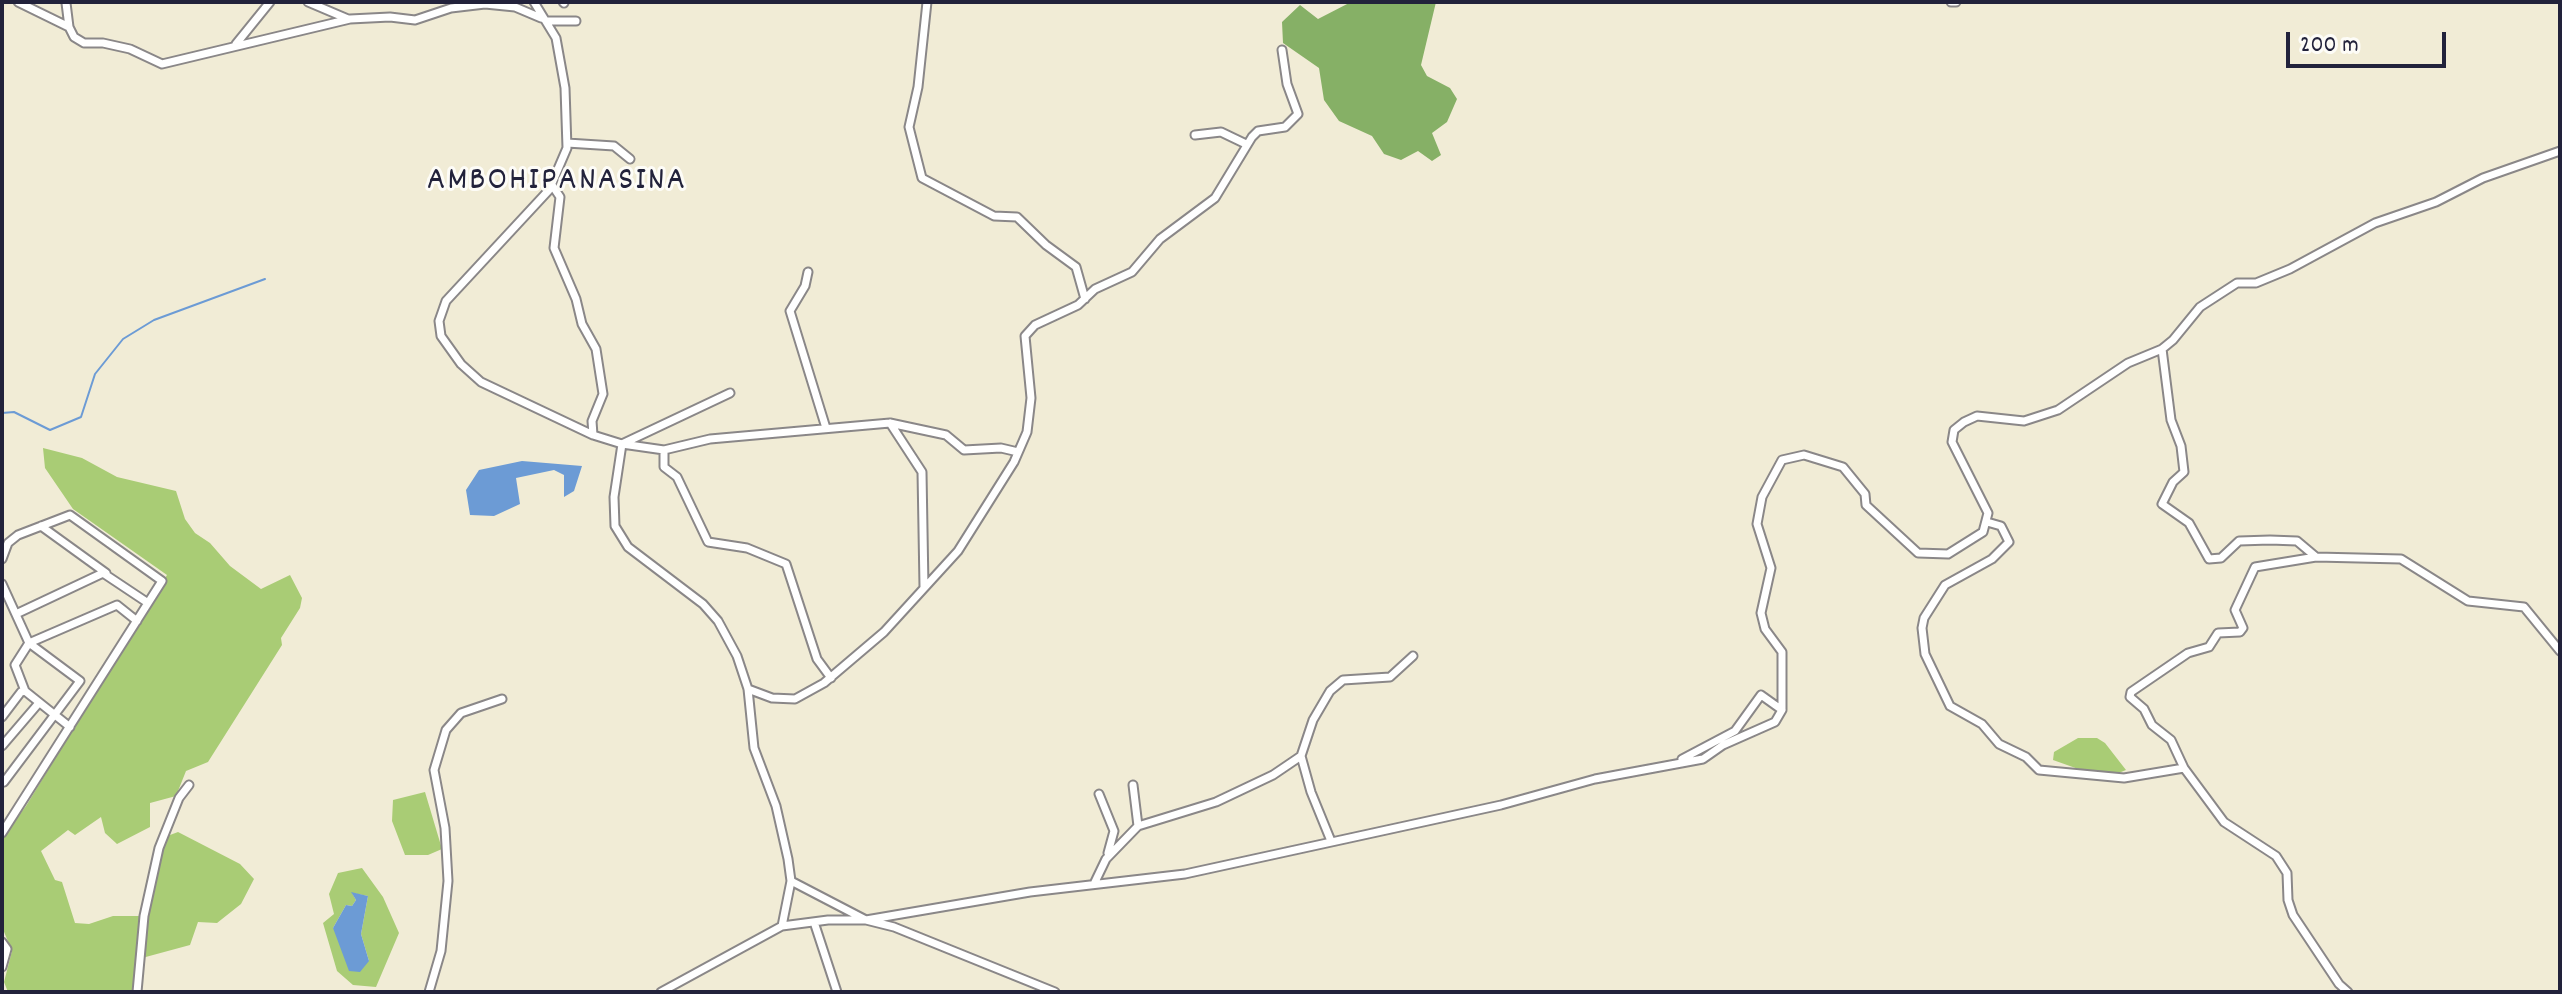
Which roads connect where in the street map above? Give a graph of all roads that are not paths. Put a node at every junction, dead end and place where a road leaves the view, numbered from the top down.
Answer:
1 (18, 2) edge
2 (270, 2) edge
3 (308, 2) edge
4 (534, 2) edge
5 (927, 2) edge
6 (66, 3) edge
7 (350, 19) junction
8 (544, 20) junction
9 (576, 21) dead end
10 (69, 27) junction
11 (236, 44) junction
12 (1282, 50) dead end
13 (1195, 135) dead end
14 (567, 143) junction
15 (1246, 144) junction
16 (2560, 151) edge
17 (630, 159) dead end
18 (552, 185) junction
19 (808, 272) dead end
20 (1085, 299) junction
21 (2162, 349) junction
22 (730, 393) dead end
23 (890, 423) junction
24 (826, 428) junction
25 (593, 435) junction
26 (622, 444) junction
27 (664, 450) junction
28 (1018, 452) junction
29 (1987, 522) junction
30 (41, 526) junction
31 (2316, 557) junction
32 (2, 559) edge
33 (106, 573) junction
34 (2, 584) edge
35 (924, 587) junction
36 (148, 603) junction
37 (16, 614) junction
38 (137, 621) junction
39 (29, 643) junction
40 (2560, 651) edge
41 (1413, 656) dead end
42 (831, 678) junction
43 (748, 689) junction
44 (25, 691) junction
45 (502, 699) dead end
46 (38, 704) junction
47 (1782, 710) junction
48 (54, 714) junction
49 (2, 717) edge
50 (70, 727) junction
51 (2, 746) edge
52 (1301, 756) junction
53 (1670, 763) junction
54 (2184, 768) junction
55 (4, 782) dead end
56 (189, 785) dead end
57 (1133, 785) dead end
58 (1099, 794) dead end
59 (1138, 826) junction
60 (2, 833) edge
61 (1331, 841) junction
62 (1106, 859) junction
63 (791, 881) junction
64 (1094, 884) junction
65 (866, 920) junction
66 (814, 922) junction
67 (782, 926) junction
68 (2, 942) edge
69 (2, 967) edge
70 (137, 992) edge
71 (429, 992) edge
72 (661, 992) edge
73 (837, 992) edge
74 (1055, 992) edge
75 (2348, 992) edge

1 - 10 street
2 - 11 street
3 - 7 street
4 - 8 street
5 - 20 street
6 - 10 street
7 - 8 street
7 - 11 street
8 - 9 street
8 - 14 street
10 - 11 street
12 - 15 street
13 - 15 street
14 - 17 street
14 - 18 street
15 - 20 street
16 - 21 street
18 - 25 street
18 - 25 street
19 - 24 street
20 - 28 street
21 - 29 street
21 - 31 street
22 - 26 street
23 - 24 street
23 - 28 street
23 - 35 street
24 - 27 street
25 - 26 street
26 - 27 street
26 - 43 street
27 - 42 street
28 - 35 street
29 - 47 street
29 - 54 street
30 - 32 street
30 - 33 street
30 - 36 street
31 - 40 street
31 - 54 street
33 - 36 street
33 - 37 street
34 - 37 street
35 - 42 street
36 - 38 street
37 - 39 street
38 - 39 street
38 - 50 street
39 - 44 street
39 - 48 street
41 - 52 street
42 - 43 street
43 - 63 street
44 - 46 street
44 - 49 street
45 - 71 street
46 - 48 street
46 - 51 street
47 - 53 street
47 - 53 street
48 - 50 street
48 - 55 street
50 - 60 street
52 - 59 street
52 - 61 street
53 - 61 street
54 - 75 street
56 - 70 street
57 - 59 street
58 - 62 street
59 - 62 street
61 - 64 street
62 - 64 street
63 - 65 street
63 - 67 street
64 - 65 street
65 - 66 street
65 - 74 street
66 - 67 street
66 - 73 street
67 - 72 street
68 - 69 street

